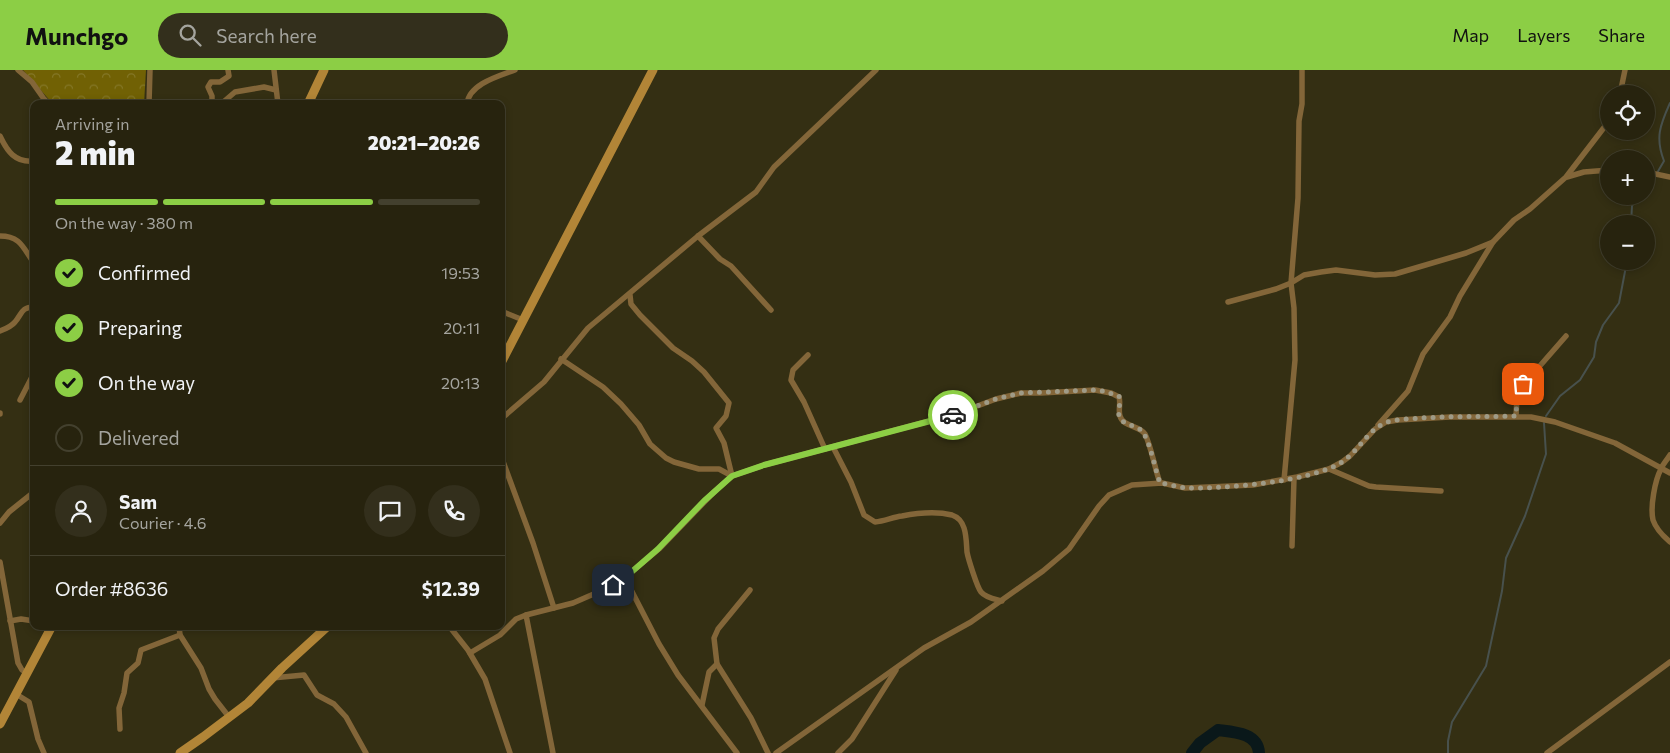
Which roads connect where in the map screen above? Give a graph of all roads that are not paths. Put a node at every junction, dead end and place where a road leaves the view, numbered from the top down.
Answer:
1 (18, 70) edge
2 (150, 70) edge
3 (228, 70) edge
4 (274, 70) edge
5 (324, 70) edge
6 (515, 70) edge
7 (653, 70) edge
8 (876, 70) edge
9 (1302, 70) edge
10 (1625, 70) edge
11 (1622, 85) edge
12 (276, 90) junction
13 (45, 100) edge
14 (149, 100) edge
15 (212, 100) edge
16 (226, 100) edge
17 (277, 100) edge
18 (310, 100) edge
19 (468, 100) edge
20 (1600, 133) edge
21 (0, 136) edge
22 (30, 161) edge
23 (1600, 171) edge
24 (1655, 174) edge
25 (1566, 177) junction
26 (1670, 177) edge
27 (0, 236) edge
28 (698, 236) junction
29 (1493, 242) junction
30 (30, 257) edge
31 (1291, 283) junction
32 (630, 295) junction
33 (1228, 302) dead end
34 (30, 307) edge
35 (771, 310) dead end
36 (505, 313) edge
37 (523, 320) junction
38 (0, 331) edge
39 (1566, 336) dead end
40 (505, 355) edge
41 (808, 355) dead end
42 (562, 360) junction
43 (30, 381) edge
44 (20, 400) dead end
45 (505, 416) edge
46 (1516, 416) junction
47 (1375, 429) junction
48 (833, 447) junction
49 (825, 449) junction
50 (1670, 455) edge
51 (505, 467) edge
52 (1329, 469) junction
53 (1661, 469) junction
54 (1670, 473) edge
55 (732, 476) junction
56 (1294, 478) junction
57 (1284, 480) junction
58 (1160, 483) junction
59 (1441, 491) dead end
60 (30, 495) edge
61 (0, 523) edge
62 (1670, 542) edge
63 (1292, 546) dead end
64 (0, 562) edge
65 (626, 580) junction
66 (750, 590) dead end
67 (1002, 601) junction
68 (554, 608) junction
69 (526, 615) junction
70 (30, 620) edge
71 (10, 621) junction
72 (50, 630) edge
73 (179, 630) edge
74 (324, 630) edge
75 (452, 630) edge
76 (180, 635) junction
77 (470, 653) junction
78 (1670, 662) edge
79 (718, 664) junction
80 (898, 666) junction
81 (28, 673) junction
82 (272, 678) junction
83 (16, 694) junction
84 (702, 704) junction
85 (229, 718) junction
86 (0, 724) edge
87 (120, 729) dead end
88 (183, 752) edge
89 (44, 753) edge
90 (366, 753) edge
91 (510, 753) edge
92 (553, 753) edge
93 (738, 753) edge
94 (768, 753) edge
95 (776, 753) edge
96 (838, 753) edge
97 (1546, 753) edge

1 - 13 street
2 - 14 street
3 - 15 street
4 - 12 street
5 - 18 street
6 - 19 street
7 - 37 street
8 - 28 street
9 - 31 street
10 - 11 street
12 - 16 street
12 - 17 street
20 - 25 street
21 - 22 street
23 - 25 street
24 - 26 street
25 - 29 street
27 - 30 street
28 - 32 street
28 - 35 street
29 - 31 street
29 - 47 street
31 - 33 street
31 - 57 street
32 - 42 street
32 - 55 street
34 - 38 street
36 - 37 street
37 - 40 street
39 - 46 street
41 - 49 street
42 - 45 street
42 - 55 street
43 - 44 street
46 - 47 street
46 - 53 street
47 - 52 street
48 - 49 street
48 - 58 street
48 - 67 street
49 - 55 street
50 - 53 street
51 - 68 street
52 - 56 street
52 - 59 street
53 - 54 street
53 - 62 street
55 - 65 street
56 - 57 street
56 - 63 street
57 - 58 street
58 - 67 street
60 - 61 street
64 - 71 street
65 - 68 street
65 - 84 street
66 - 79 street
67 - 80 street
68 - 69 street
69 - 77 street
69 - 92 street
70 - 71 street
71 - 81 street
72 - 81 street
73 - 76 street
74 - 82 street
75 - 77 street
76 - 85 street
76 - 87 street
77 - 91 street
78 - 97 street
79 - 84 street
79 - 94 street
80 - 95 street
80 - 96 street
81 - 83 street
82 - 85 street
82 - 90 street
83 - 86 street
83 - 89 street
84 - 93 street
85 - 88 street

